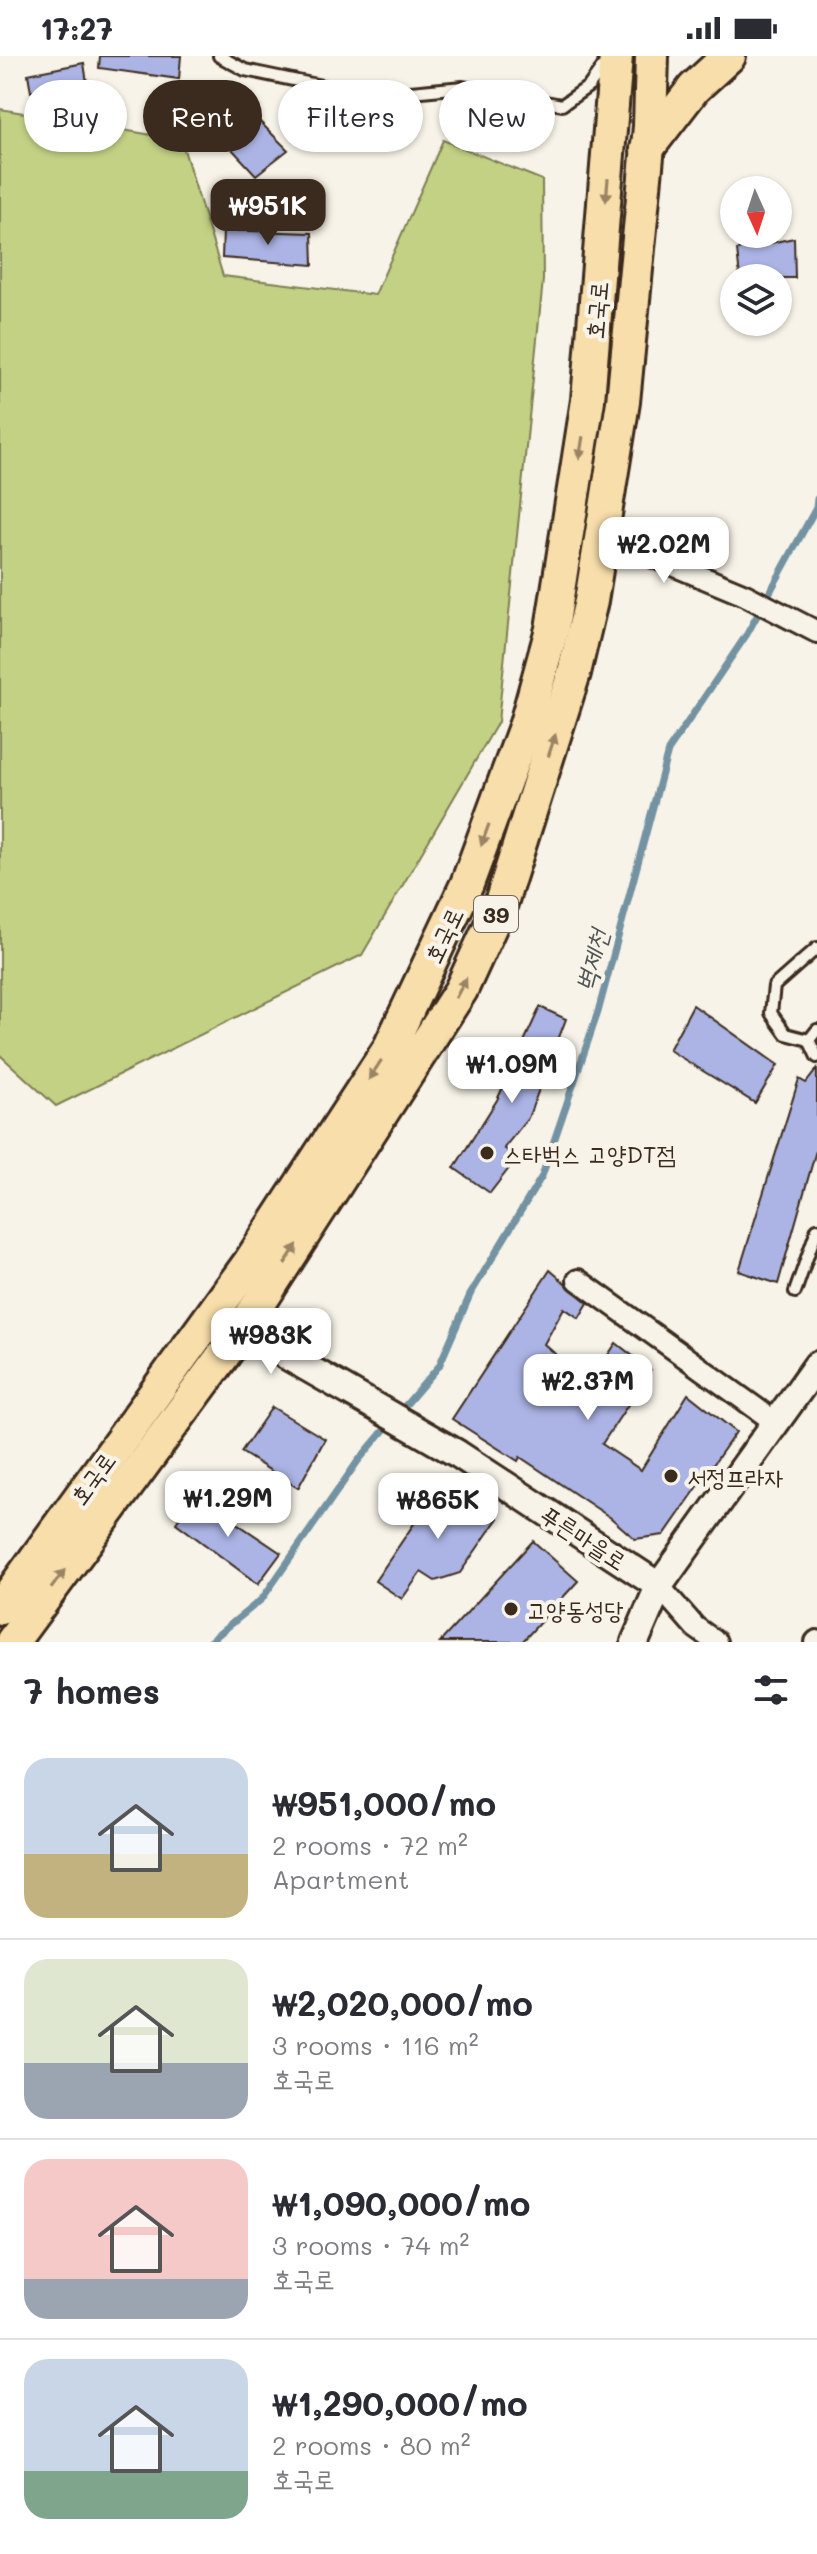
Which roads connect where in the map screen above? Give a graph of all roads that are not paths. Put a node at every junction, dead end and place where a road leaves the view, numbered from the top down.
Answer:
1 (219, 56) edge
2 (614, 56) edge
3 (652, 56) edge
4 (729, 56) edge
5 (647, 149) junction
6 (601, 535) junction
7 (817, 632) edge
8 (817, 948) edge
9 (817, 1030) edge
10 (809, 1040) junction
11 (817, 1057) edge
12 (817, 1229) edge
13 (578, 1280) dead end
14 (795, 1292) dead end
15 (213, 1314) junction
16 (242, 1330) junction
17 (817, 1365) edge
18 (775, 1422) junction
19 (659, 1586) junction
20 (0, 1608) edge
21 (12, 1642) edge
22 (635, 1642) edge
23 (716, 1642) edge

1 - 2 lane, 호국로
2 -> 15 main road, 호국로 / 39
3 - 5 main road, 호국로 / 39
4 - 5 main road
5 - 6 main road, 호국로 / 39
6 - 7 street
16 -> 6 main road, 호국로 / 39
8 - 10 lane
9 - 10 lane
10 - 11 lane
12 - 14 lane
13 - 18 street
15 - 16 street
15 - 20 main road, 호국로 / 39
16 - 19 street, 푸른마을로
21 -> 16 main road, 호국로 / 39
17 - 18 street
18 - 19 street
19 - 22 street
19 - 23 street, 푸른마을로

